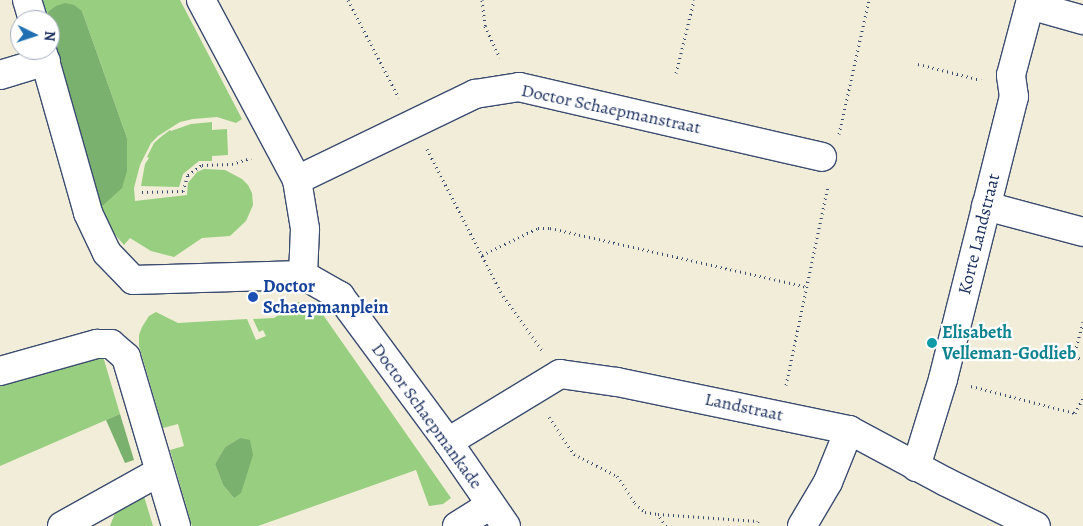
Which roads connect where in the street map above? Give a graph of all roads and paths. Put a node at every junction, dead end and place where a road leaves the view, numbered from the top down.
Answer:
1 (201, 0) edge
2 (348, 0) edge
3 (482, 0) edge
4 (694, 0) edge
5 (869, 0) edge
6 (1030, 3) edge
7 (1083, 20) edge
8 (33, 60) edge
9 (45, 60) edge
10 (918, 64) dead end
11 (676, 73) dead end
12 (0, 75) edge
13 (1012, 87) junction
14 (514, 88) junction
15 (414, 124) junction
16 (276, 141) junction
17 (828, 158) junction
18 (297, 180) junction
19 (142, 192) dead end
20 (986, 206) junction
21 (1083, 232) edge
22 (482, 256) junction
23 (303, 275) junction
24 (807, 287) junction
25 (1083, 322) edge
26 (1083, 360) edge
27 (0, 371) edge
28 (560, 374) junction
29 (943, 379) junction
30 (532, 391) junction
31 (1083, 398) edge
32 (780, 415) junction
33 (849, 430) junction
34 (448, 442) junction
35 (916, 467) junction
36 (159, 472) junction
37 (658, 514) junction
38 (498, 516) edge
39 (62, 526) edge
40 (176, 526) edge
41 (457, 526) edge
42 (666, 526) edge
43 (757, 526) edge
44 (802, 526) edge
45 (1036, 526) edge

1 - 16 street
2 - 15 path
3 - 14 path
4 - 11 path
5 - 17 path
6 - 7 street
6 - 13 street, Korte Landstraat
8 - 12 street
9 - 23 street
10 - 13 path
13 - 20 street, Korte Landstraat
14 - 15 street, Doctor Schaepmanstraat
14 - 17 street, Doctor Schaepmanstraat
15 - 18 street, Doctor Schaepmanstraat
15 - 22 path
16 - 18 street
16 - 19 path
17 - 24 path
18 - 23 street
20 - 21 street
20 - 29 street, Korte Landstraat
22 - 24 path
22 - 28 path
23 - 34 street, Doctor Schaepmankade
24 - 32 path
25 - 26 path
27 - 36 street
28 - 30 street
28 - 32 street, Landstraat
29 - 31 path
29 - 35 street, Korte Landstraat
30 - 34 street
30 - 37 path
32 - 33 street, Landstraat
33 - 35 street, Landstraat
33 - 44 street
34 - 38 street, Doctor Schaepmankade
35 - 45 street, Landstraat
36 - 39 street
36 - 40 street
37 - 42 path
37 - 43 path
38 - 41 street

